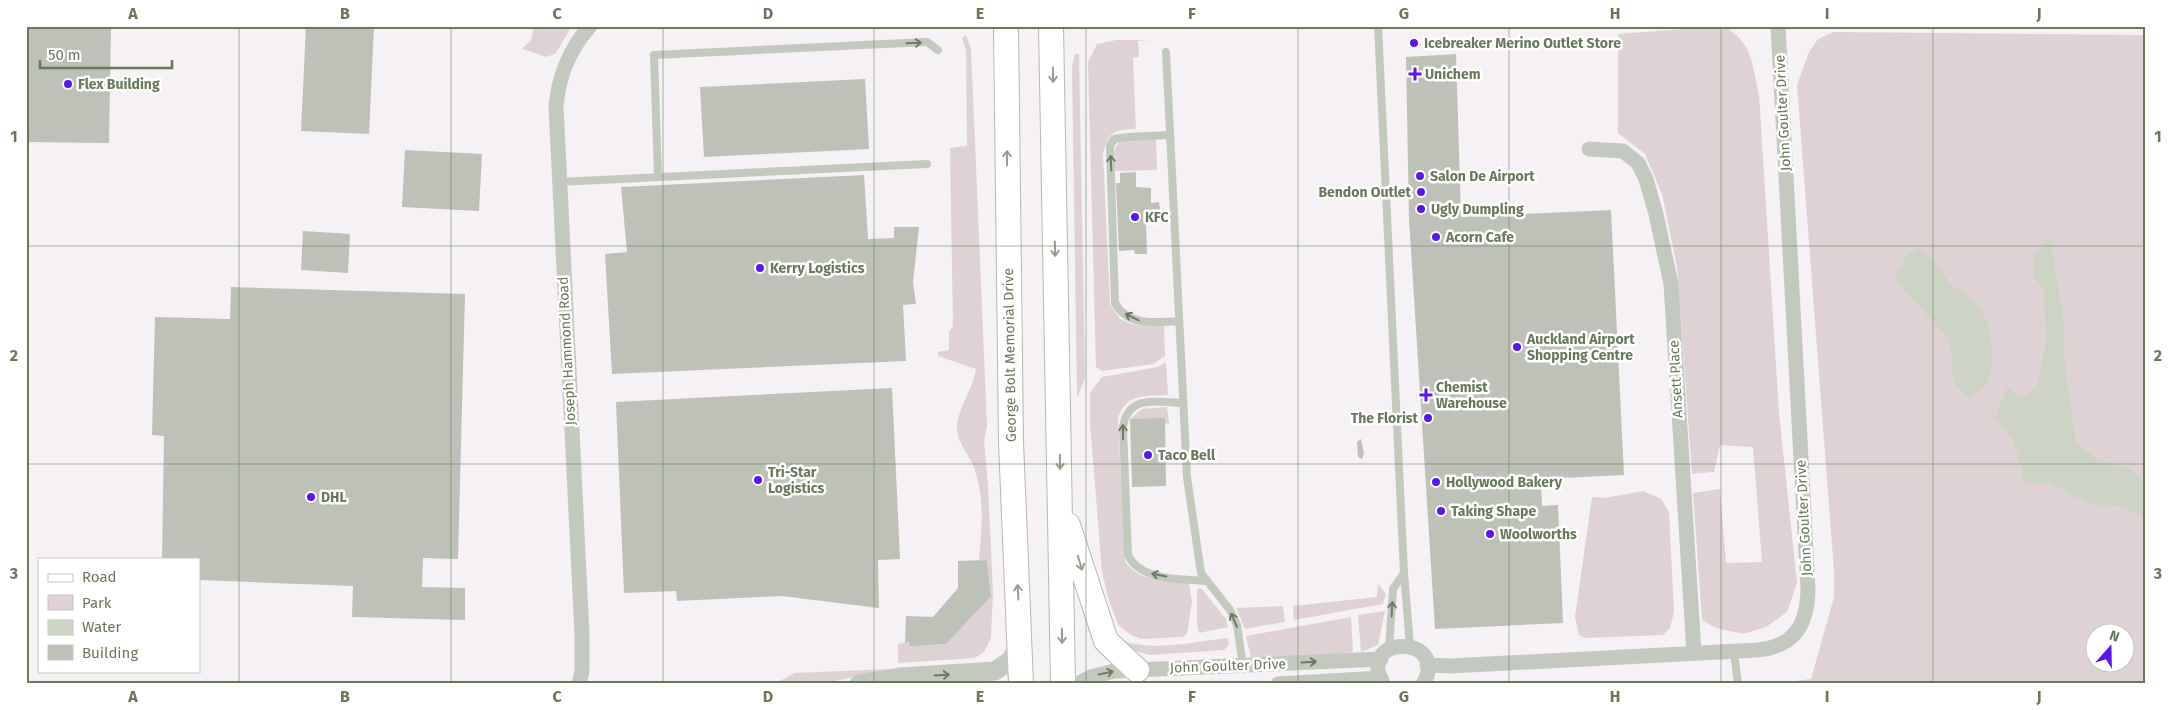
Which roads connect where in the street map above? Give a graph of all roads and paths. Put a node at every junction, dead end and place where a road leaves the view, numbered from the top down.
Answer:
1 (590, 26) edge
2 (1006, 26) edge
3 (1051, 26) edge
4 (1378, 26) edge
5 (1778, 26) edge
6 (938, 50) dead end
7 (1166, 52) dead end
8 (1170, 135) junction
9 (1589, 149) dead end
10 (927, 164) dead end
11 (658, 177) junction
12 (559, 182) junction
13 (1179, 321) junction
14 (1183, 403) junction
15 (1060, 500) junction
16 (1404, 573) junction
17 (1207, 581) junction
18 (1021, 641) junction
19 (1410, 646) junction
20 (1734, 652) junction
21 (1694, 653) junction
22 (1385, 654) junction
23 (1427, 665) junction
24 (1243, 667) junction
25 (1137, 670) junction
26 (1382, 681) edge
27 (579, 684) edge
28 (858, 684) edge
29 (1021, 684) edge
30 (1063, 684) edge
31 (1077, 684) edge
32 (1278, 684) edge
33 (1423, 684) edge
34 (1738, 684) edge

1 - 12 street, Joseph Hammond Road
18 -> 2 main road, George Bolt Memorial Drive
3 -> 15 main road
4 - 16 lane
5 - 20 street, John Goulter Drive
11 -> 6 lane
7 - 8 lane
8 - 13 lane
13 -> 8 lane
9 - 21 street, Ansett Place
10 - 11 lane
11 - 12 lane
12 - 27 street, Joseph Hammond Road
13 - 14 lane
14 - 17 lane
17 -> 14 lane
15 -> 25 main road
15 -> 30 main road
16 - 19 lane
22 -> 16 lane
24 -> 17 lane
28 -> 18 street
18 - 29 main road, George Bolt Memorial Drive
19 - 22 street, John Goulter Drive
19 - 23 street
20 - 21 street, John Goulter Drive
20 - 34 lane
21 - 23 street, John Goulter Drive
24 -> 22 street, John Goulter Drive
22 - 26 street
23 - 33 street
24 - 25 street, John Goulter Drive
31 -> 25 street, John Goulter Drive
26 - 32 street, John Goulter Drive

